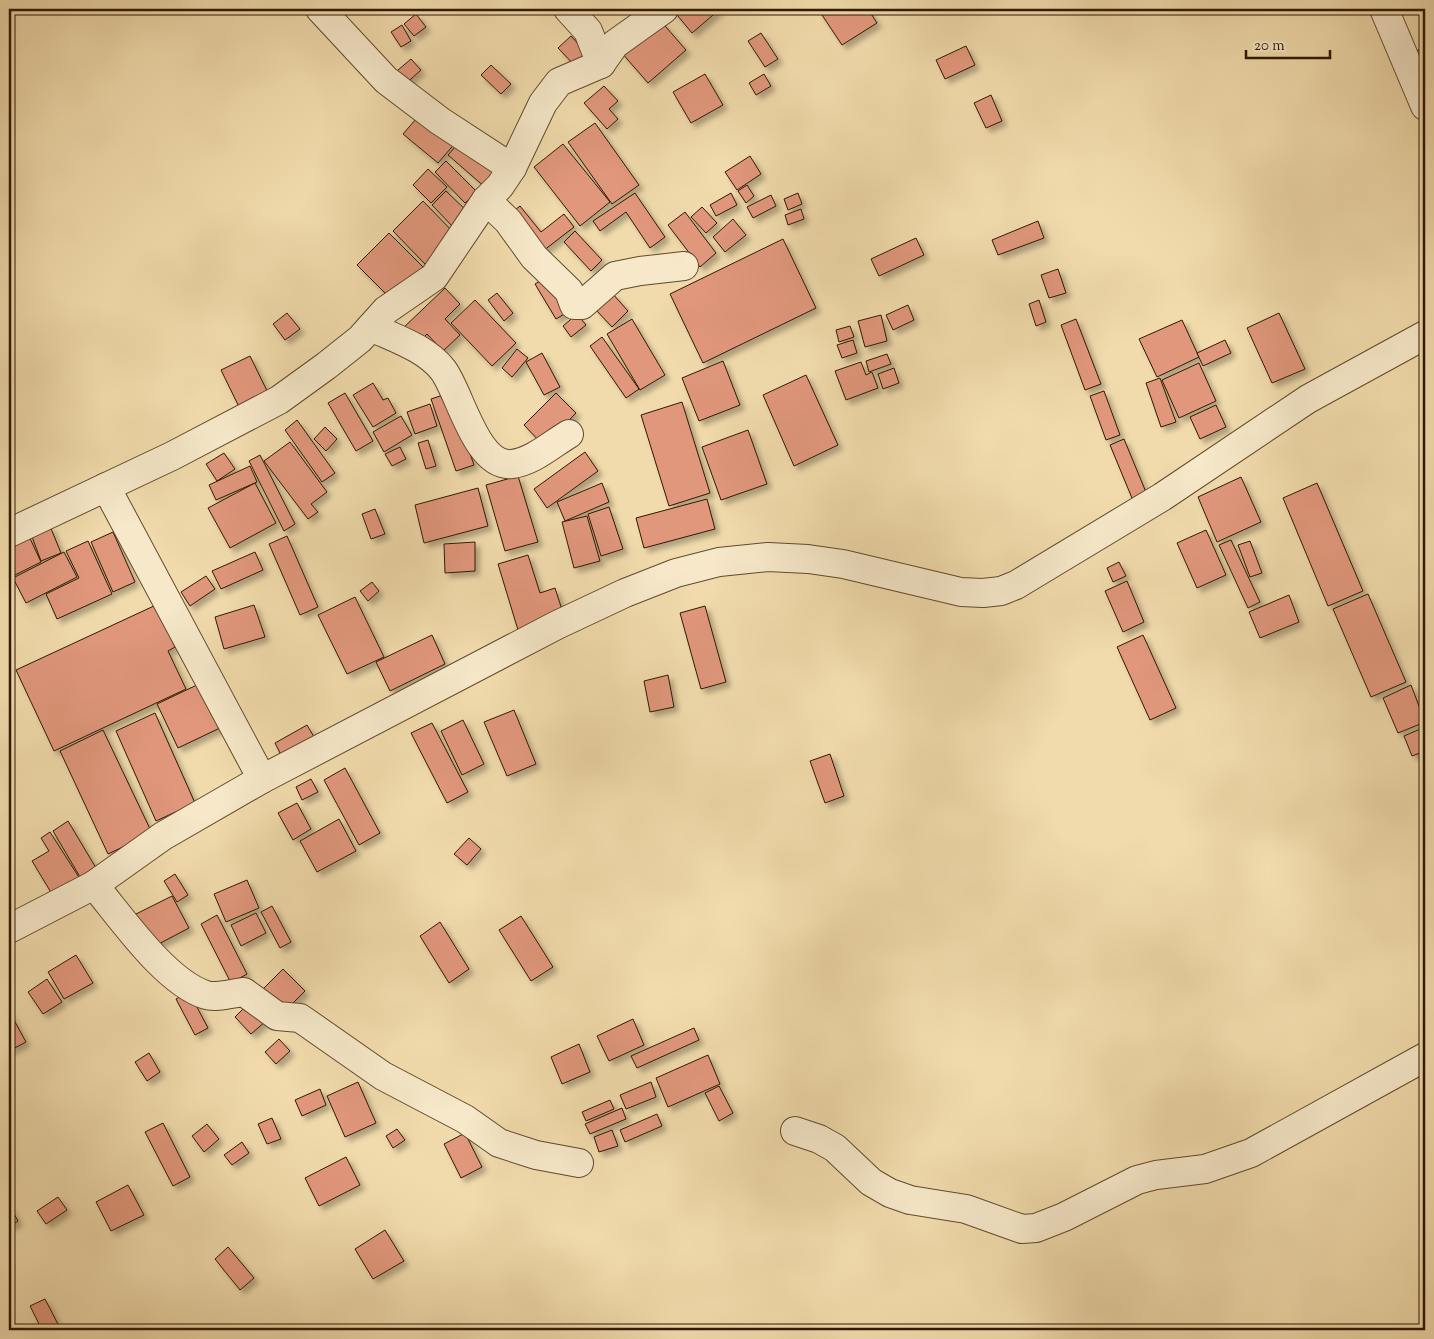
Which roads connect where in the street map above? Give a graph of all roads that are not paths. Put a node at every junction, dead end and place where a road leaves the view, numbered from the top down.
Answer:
1 (320, 9) edge
2 (568, 9) edge
3 (664, 9) edge
4 (1384, 9) edge
5 (601, 64) junction
6 (1425, 106) edge
7 (512, 168) junction
8 (486, 200) junction
9 (684, 266) dead end
10 (371, 327) junction
11 (1425, 335) edge
12 (569, 434) dead end
13 (106, 487) junction
14 (9, 532) edge
15 (262, 779) junction
16 (94, 884) junction
17 (9, 929) edge
18 (1425, 1057) edge
19 (795, 1131) dead end
20 (579, 1163) dead end

1 - 7 street
2 - 5 street
3 - 5 street
4 - 6 street
5 - 7 street
7 - 8 street
8 - 9 street
8 - 10 street
10 - 12 street
10 - 13 street
11 - 15 street
13 - 14 street
13 - 15 street
15 - 16 street
16 - 17 street
16 - 20 street
18 - 19 street

